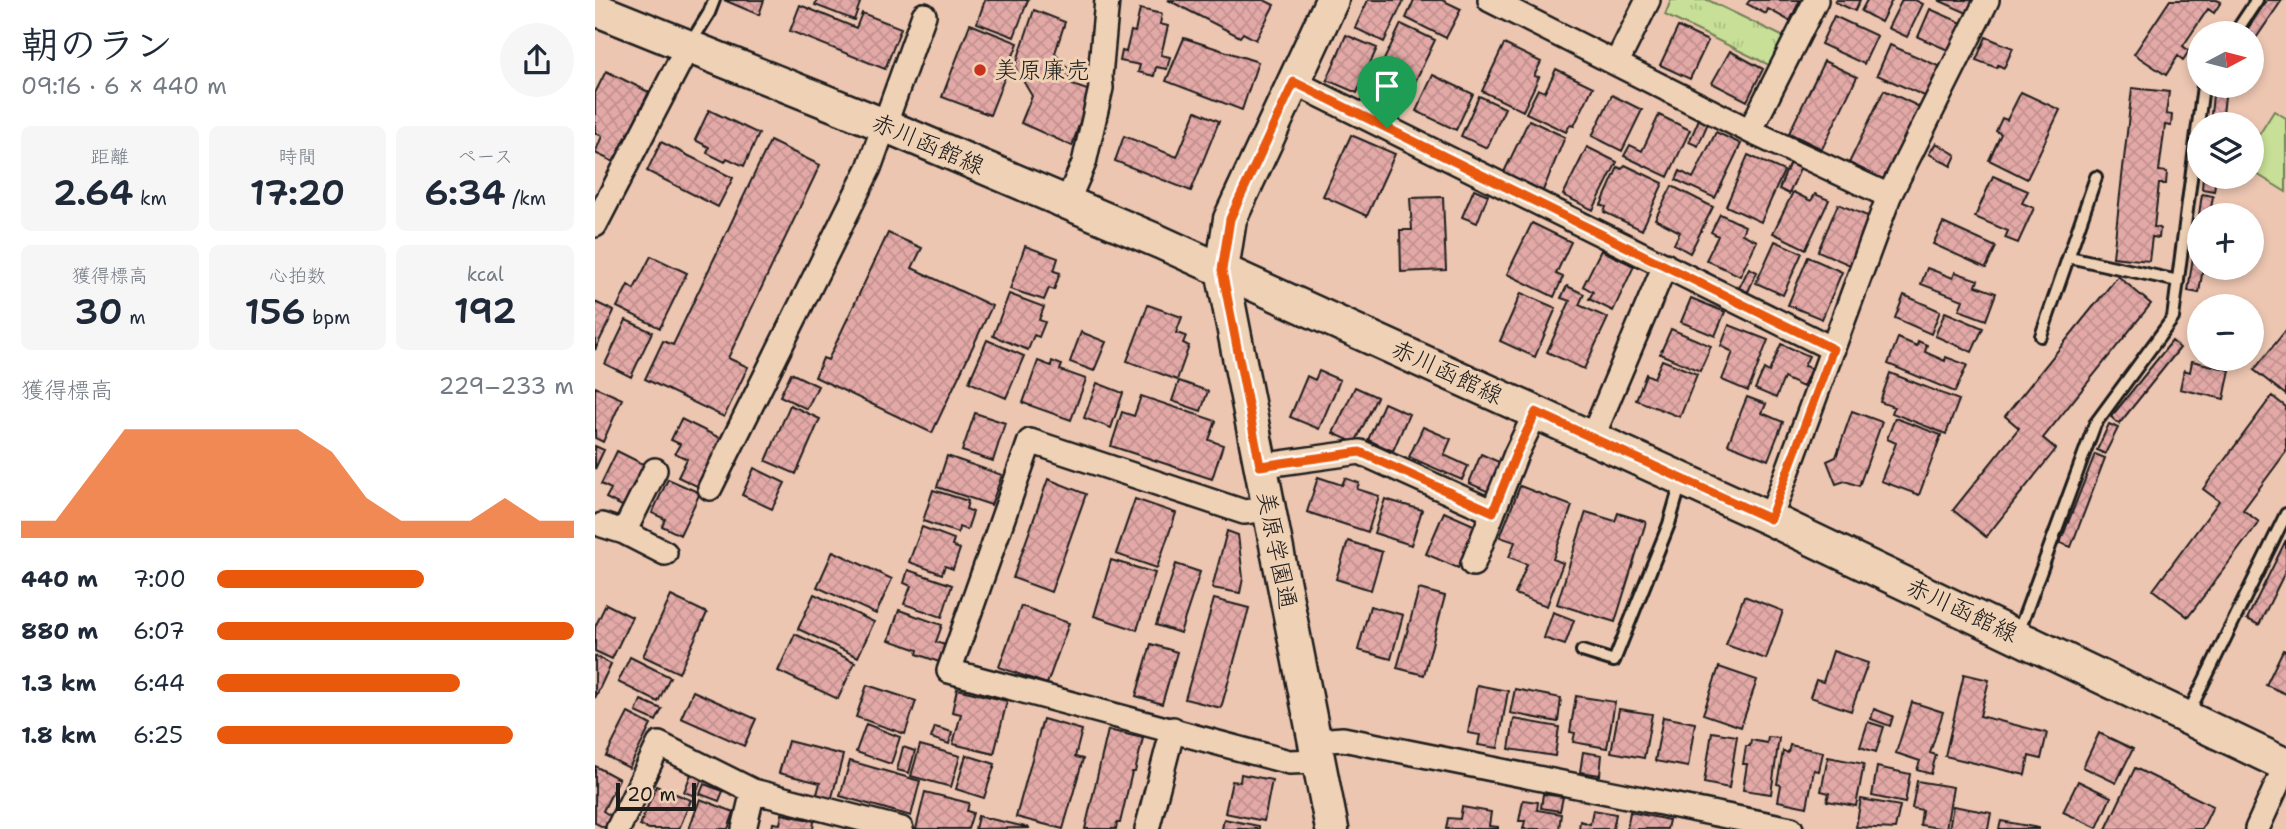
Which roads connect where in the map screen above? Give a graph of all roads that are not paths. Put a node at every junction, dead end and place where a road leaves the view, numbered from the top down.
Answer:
1 (714, 0) edge
2 (1107, 0) edge
3 (1332, 0) edge
4 (1490, 0) edge
5 (1648, 0) edge
6 (1816, 0) edge
7 (1987, 0) edge
8 (2257, 0) edge
9 (595, 9) edge
10 (925, 15) dead end
11 (2243, 21) edge
12 (688, 46) junction
13 (1617, 62) junction
14 (1294, 82) junction
15 (2201, 98) edge
16 (884, 125) junction
17 (1750, 131) junction
18 (2096, 177) dead end
19 (1889, 196) junction
20 (1067, 202) junction
21 (595, 225) edge
22 (2069, 257) junction
23 (1665, 265) junction
24 (1222, 270) junction
25 (2178, 281) junction
26 (2041, 336) dead end
27 (1833, 349) junction
28 (1536, 412) junction
29 (1592, 438) junction
30 (1260, 466) junction
31 (655, 470) dead end
32 (1682, 480) junction
33 (710, 488) dead end
34 (1268, 509) junction
35 (1493, 512) junction
36 (2286, 514) edge
37 (1770, 519) junction
38 (604, 529) edge
39 (664, 552) dead end
40 (1473, 564) dead end
41 (2017, 636) junction
42 (1582, 650) dead end
43 (2187, 717) junction
44 (1173, 729) junction
45 (1317, 751) junction
46 (2286, 765) edge
47 (753, 791) junction
48 (1683, 819) edge
49 (618, 829) edge
50 (744, 829) edge
51 (901, 829) edge
52 (1147, 829) edge
53 (1332, 829) edge
54 (1790, 829) edge
55 (2256, 829) edge

1 - 12 lane
2 - 20 street
3 - 14 main road, 美原学園通
4 - 13 street
5 - 13 street
6 - 17 street
7 - 19 street
8 - 11 lane
9 - 12 main road, 赤川函館線
10 - 16 street
12 - 16 main road, 赤川函館線
12 - 21 street
13 - 17 street
14 - 23 street
14 - 24 main road, 美原学園通
15 - 25 lane
16 - 20 main road, 赤川函館線
16 - 33 street
17 - 19 street
18 - 22 lane
19 - 27 street
20 - 24 main road, 赤川函館線
22 - 25 lane
22 - 26 lane
23 - 27 street
23 - 29 street
24 - 28 main road, 赤川函館線
24 - 30 main road, 美原学園通
25 - 41 lane
27 - 37 street
28 - 29 main road, 赤川函館線
28 - 35 street
29 - 32 main road, 赤川函館線
30 - 34 main road, 美原学園通
30 - 35 street
31 - 38 street
32 - 37 main road, 赤川函館線
32 - 42 lane
34 - 44 street
34 - 45 main road, 美原学園通
35 - 40 street
36 - 43 lane
37 - 41 main road, 赤川函館線
38 - 39 street
41 - 43 main road, 赤川函館線
43 - 46 main road, 赤川函館線
44 - 45 street
44 - 52 street
45 - 48 street
45 - 53 main road, 美原学園通
46 - 55 street
47 - 49 street
47 - 50 street
47 - 51 street
48 - 54 street

